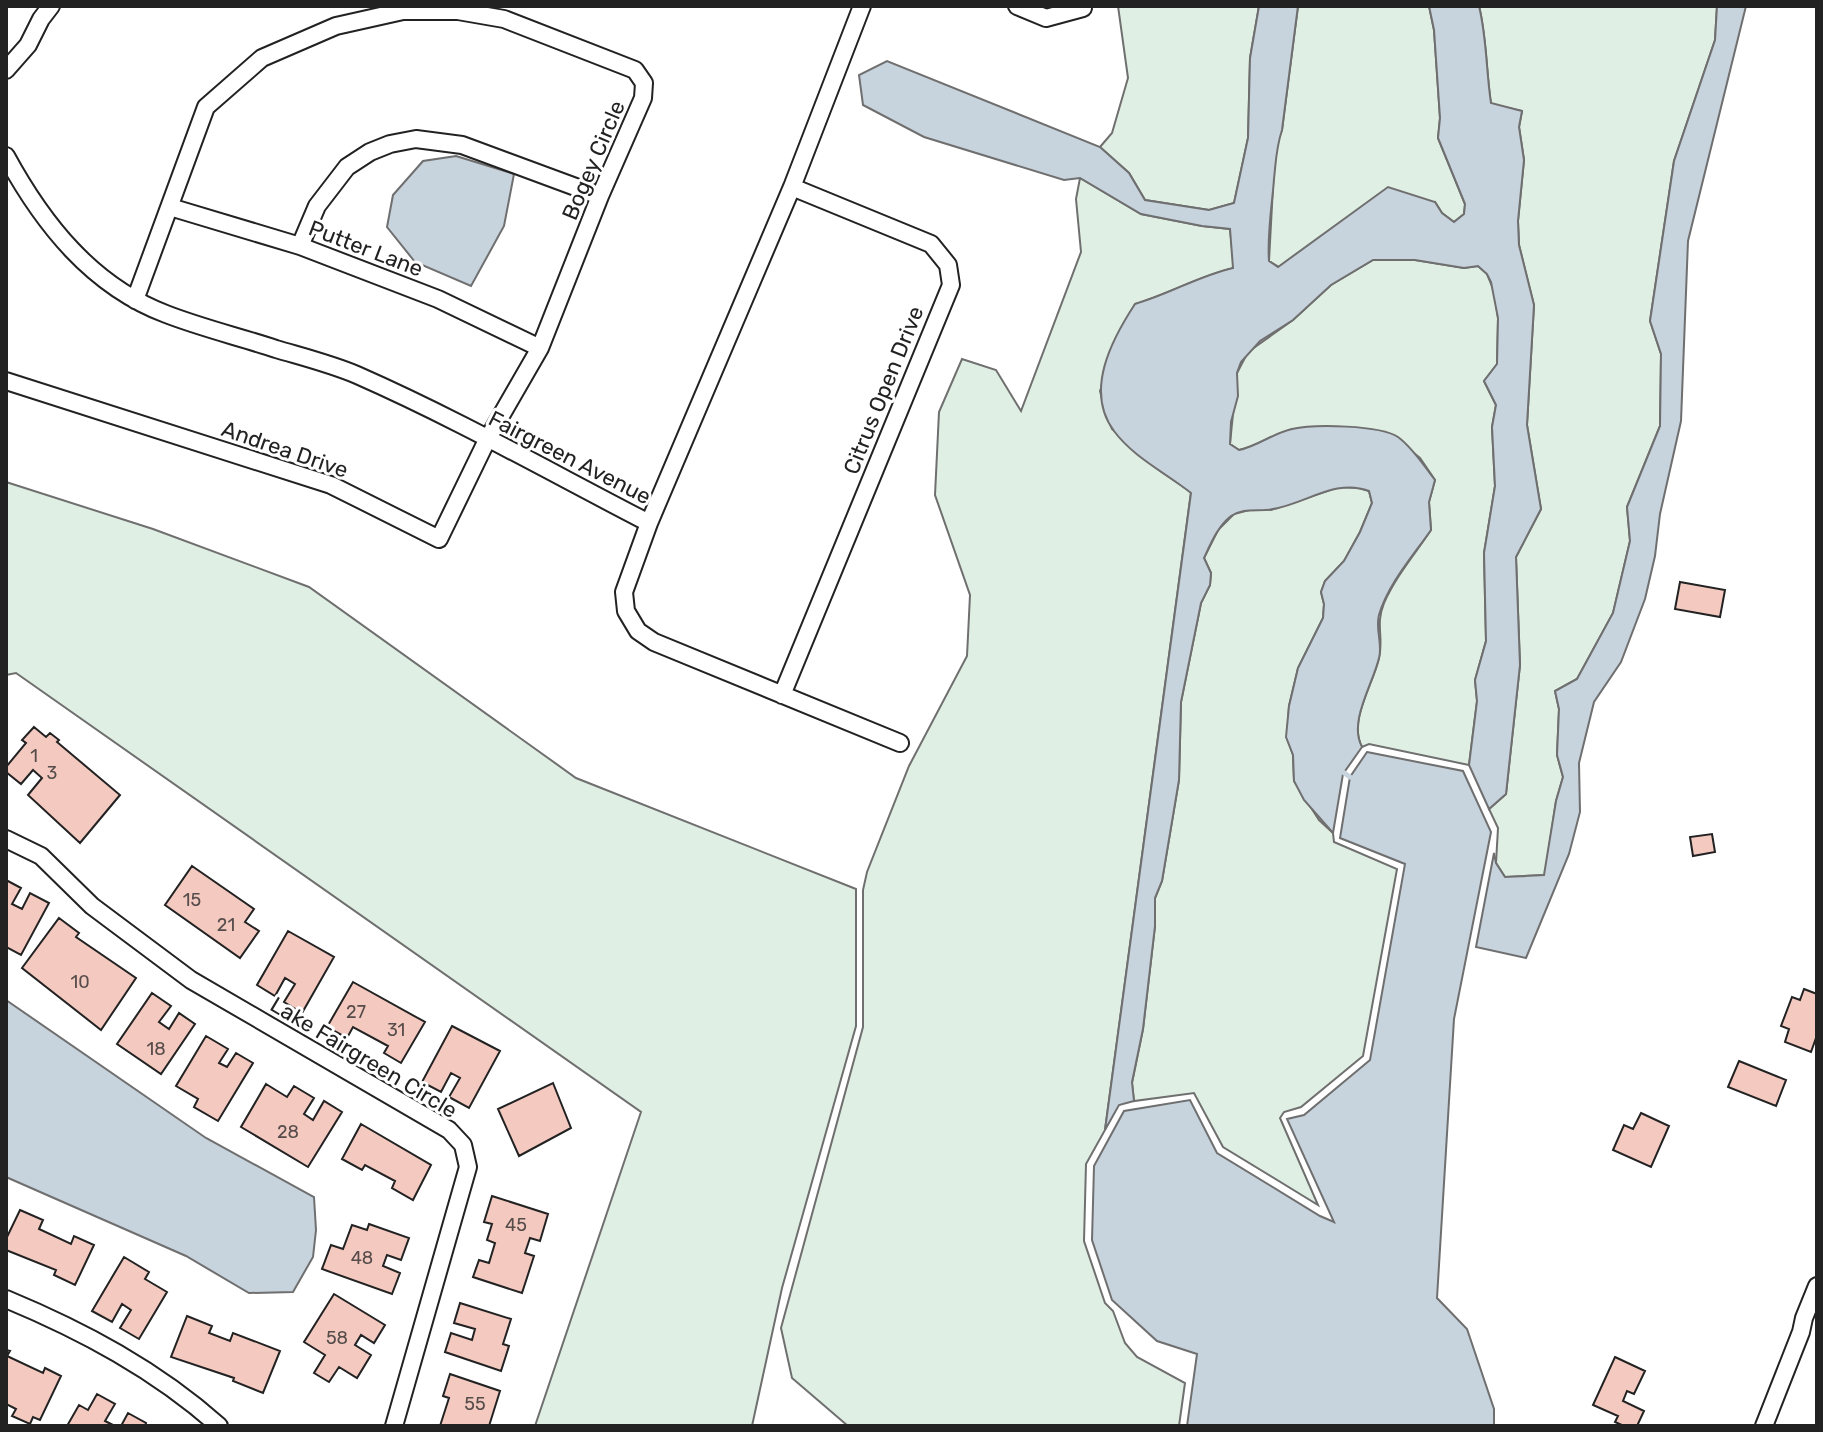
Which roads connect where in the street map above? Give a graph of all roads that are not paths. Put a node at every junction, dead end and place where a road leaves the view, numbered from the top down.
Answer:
1 (51, 6) edge
2 (862, 6) edge
3 (1017, 6) edge
4 (1083, 8) dead end
5 (6, 70) edge
6 (8, 164) edge
7 (792, 187) junction
8 (600, 196) junction
9 (170, 207) junction
10 (300, 246) junction
11 (135, 300) junction
12 (540, 348) junction
13 (6, 381) edge
14 (487, 440) junction
15 (649, 523) junction
16 (782, 695) junction
17 (900, 743) dead end
18 (6, 839) edge
19 (1817, 1286) edge
20 (6, 1299) edge
21 (1810, 1320) edge
22 (219, 1426) edge
23 (394, 1426) edge
24 (1764, 1426) edge

1 - 5 street
2 - 7 street, Fairgreen Avenue
3 - 4 street
6 - 11 street, Fairgreen Avenue
7 - 15 street, Fairgreen Avenue
7 - 16 street, Citrus Open Drive
8 - 9 street, Bogey Circle
8 - 10 street
8 - 12 street, Bogey Circle
9 - 10 street, Putter Lane
9 - 11 street, Bogey Circle
10 - 12 street, Putter Lane
11 - 14 street, Fairgreen Avenue
12 - 14 street, Bogey Circle
13 - 14 street, Andrea Drive
14 - 15 street, Fairgreen Avenue
15 - 16 street
16 - 17 street
18 - 23 street, Lake Fairgreen Circle
19 - 21 street
20 - 22 street
21 - 24 street

